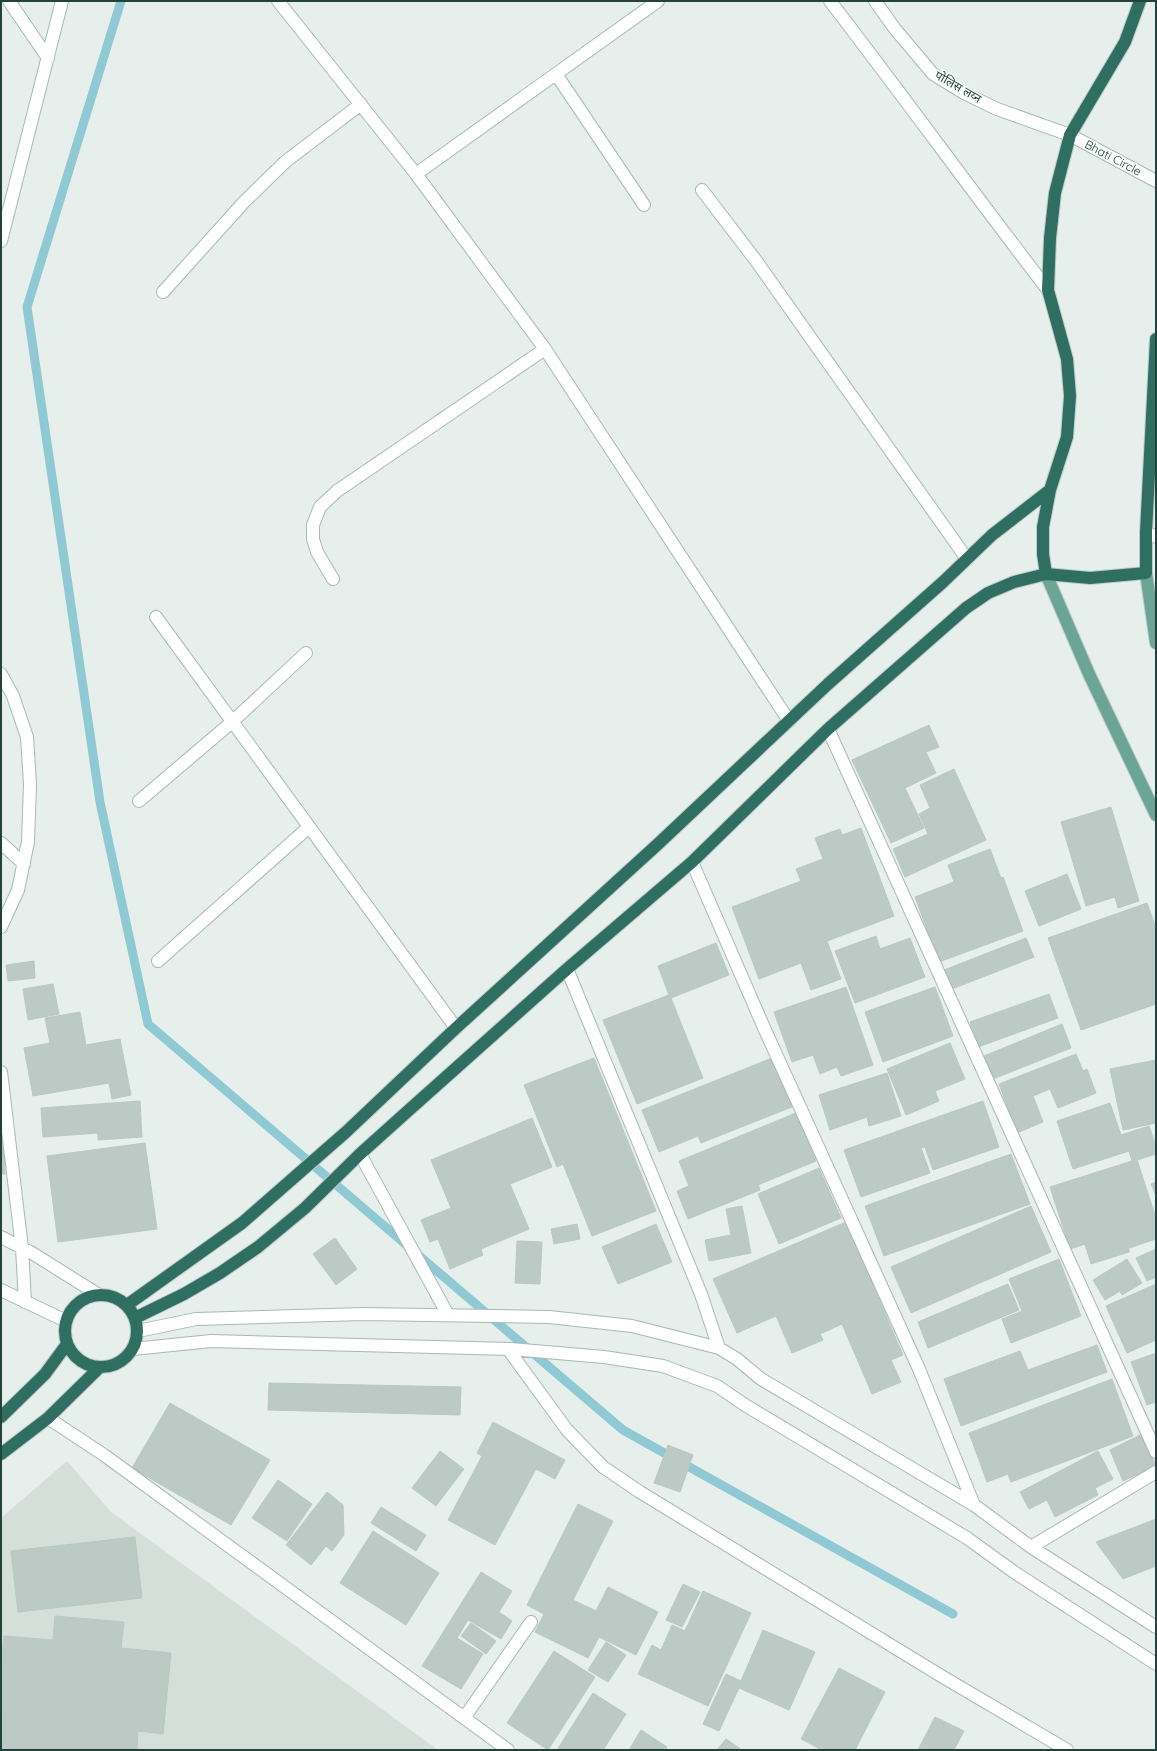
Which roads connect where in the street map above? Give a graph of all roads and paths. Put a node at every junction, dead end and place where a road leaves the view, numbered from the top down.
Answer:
1 (9, 1) edge
2 (62, 1) edge
3 (278, 1) edge
4 (658, 1) edge
5 (830, 1) edge
6 (875, 1) edge
7 (1139, 2) edge
8 (48, 58) junction
9 (556, 74) junction
10 (361, 104) junction
11 (1070, 135) junction
12 (416, 174) junction
13 (1156, 181) edge
14 (702, 190) dead end
15 (644, 205) dead end
16 (1, 242) edge
17 (1048, 290) junction
18 (163, 292) dead end
19 (1156, 339) edge
20 (545, 349) junction
21 (1155, 367) edge
22 (1153, 483) edge
23 (1050, 490) junction
24 (1151, 535) edge
25 (967, 559) junction
26 (1146, 573) junction
27 (1046, 574) junction
28 (333, 579) dead end
29 (156, 617) dead end
30 (1156, 643) edge
31 (306, 653) dead end
32 (1, 674) edge
33 (789, 721) junction
34 (232, 722) junction
35 (828, 729) junction
36 (139, 801) dead end
37 (1156, 815) edge
38 (309, 827) junction
39 (1, 842) edge
40 (692, 862) junction
41 (24, 864) junction
42 (1, 927) edge
43 (158, 961) dead end
44 (567, 969) junction
45 (456, 1028) junction
46 (1, 1072) edge
47 (360, 1154) junction
48 (1, 1237) edge
49 (22, 1248) junction
50 (1, 1290) edge
51 (99, 1295) junction
52 (25, 1302) junction
53 (126, 1305) junction
54 (448, 1315) junction
55 (135, 1318) junction
56 (66, 1321) junction
57 (138, 1331) junction
58 (67, 1344) junction
59 (719, 1348) junction
60 (133, 1349) junction
61 (509, 1349) junction
62 (100, 1367) junction
63 (1, 1417) edge
64 (48, 1418) junction
65 (1156, 1452) edge
66 (1, 1454) edge
67 (1156, 1472) edge
68 (974, 1505) junction
69 (1031, 1547) junction
70 (531, 1622) dead end
71 (1156, 1627) edge
72 (1156, 1664) edge
73 (464, 1718) junction
74 (508, 1750) edge
75 (1067, 1750) edge

1 - 8 street
2 - 8 street
3 - 10 street
4 - 9 street
5 - 17 street
6 - 11 street, पोलिस लय्न
7 - 11 highway
8 - 16 street
9 - 12 street
9 - 15 street
10 - 12 street
10 - 18 street
11 - 13 street, Bhati Circle
11 - 17 highway
12 - 20 street
14 - 25 street
17 - 23 highway
19 - 21 highway
20 - 28 street
20 - 33 street
21 - 22 highway
22 - 24 highway
23 - 25 highway
23 - 27 highway
24 - 26 highway
25 - 33 highway
26 - 27 highway
26 - 30 main road
27 - 35 highway
27 - 37 main road
29 - 34 street
31 - 34 street
32 - 41 street
33 - 45 highway
34 - 36 street
34 - 38 street
35 - 40 highway
35 - 65 street
38 - 43 street
38 - 45 street
39 - 41 street
40 - 44 highway
40 - 68 street
41 - 42 street
44 - 47 highway
44 - 59 street
45 - 53 highway
46 - 49 street
47 - 54 street
47 - 55 highway
48 - 49 street
49 - 51 street
49 - 52 street
50 - 52 street
51 - 53 highway
51 - 56 highway
52 - 56 street
53 - 55 highway
54 - 57 street
54 - 59 street
55 - 57 highway
56 - 58 highway
57 - 60 highway
58 - 62 highway
58 - 63 highway
59 - 68 street
60 - 61 street
60 - 62 highway
61 - 72 street
61 - 75 street
62 - 64 highway
64 - 66 highway
64 - 73 street
67 - 69 street
68 - 69 street
69 - 71 street
70 - 73 street
73 - 74 street

